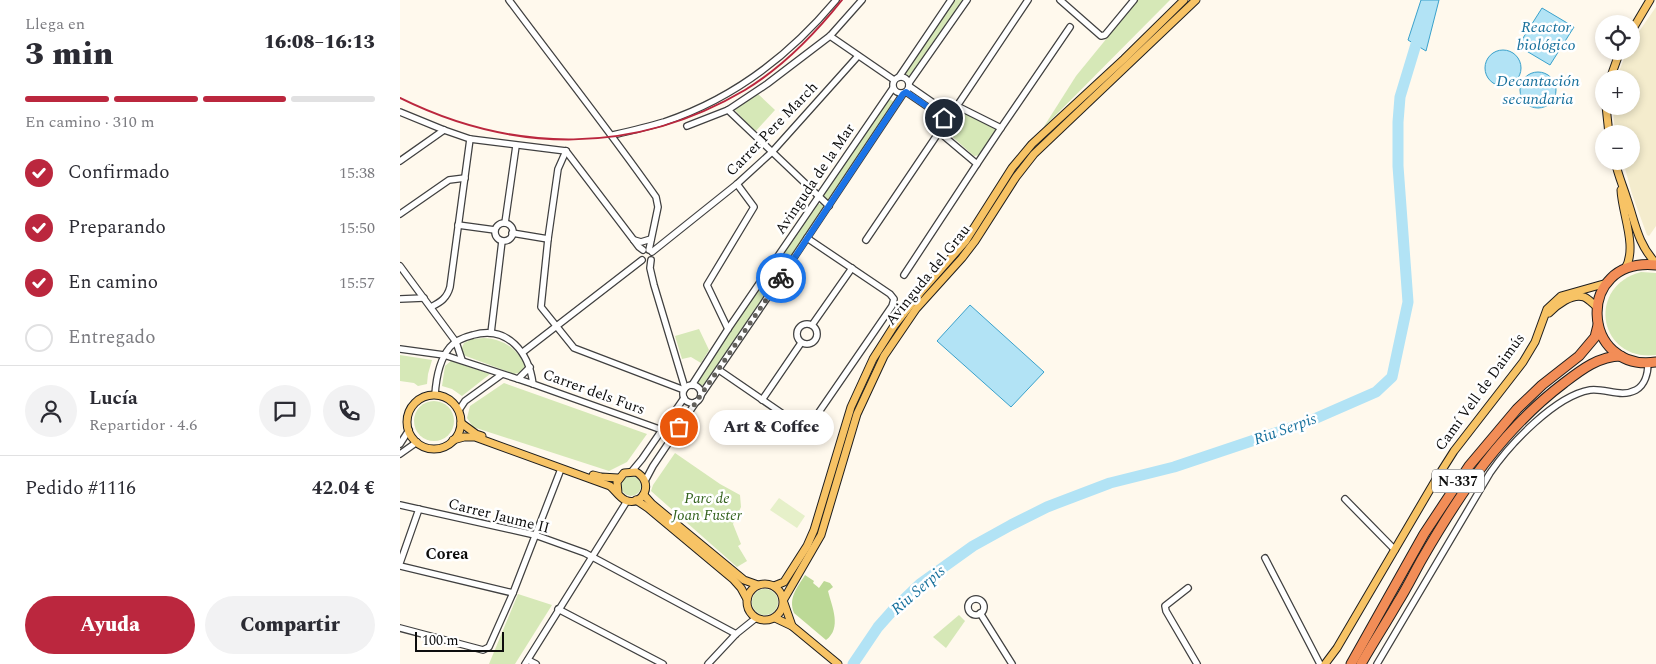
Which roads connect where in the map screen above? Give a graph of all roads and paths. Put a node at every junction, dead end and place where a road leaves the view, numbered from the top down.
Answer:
1 (509, 0) edge
2 (836, 0) edge
3 (862, 0) edge
4 (951, 0) edge
5 (967, 0) edge
6 (1028, 0) edge
7 (1060, 0) edge
8 (1134, 0) edge
9 (1184, 0) edge
10 (1196, 0) edge
11 (1650, 0) edge
12 (1640, 17) edge
13 (1070, 27) dead end
14 (830, 36) junction
15 (858, 56) junction
16 (897, 79) junction
17 (893, 88) junction
18 (907, 89) junction
19 (957, 106) junction
20 (728, 110) junction
21 (400, 112) edge
22 (946, 116) junction
23 (687, 126) dead end
24 (1001, 128) junction
25 (444, 130) junction
26 (939, 132) junction
27 (613, 134) junction
28 (470, 139) junction
29 (516, 146) junction
30 (566, 151) junction
31 (772, 152) junction
32 (400, 161) edge
33 (977, 164) junction
34 (1617, 170) edge
35 (465, 178) junction
36 (1620, 182) junction
37 (737, 184) junction
38 (818, 196) junction
39 (829, 206) junction
40 (400, 214) edge
41 (505, 223) junction
42 (458, 225) junction
43 (495, 230) junction
44 (512, 233) junction
45 (807, 238) junction
46 (548, 239) junction
47 (634, 240) junction
48 (651, 240) junction
49 (866, 240) dead end
50 (502, 241) junction
51 (645, 254) junction
52 (1656, 264) edge
53 (400, 266) edge
54 (852, 268) junction
55 (1625, 268) junction
56 (904, 274) dead end
57 (1607, 283) junction
58 (424, 298) junction
59 (400, 299) edge
60 (431, 307) junction
61 (1597, 307) junction
62 (1544, 319) junction
63 (1598, 325) junction
64 (812, 326) junction
65 (556, 327) junction
66 (728, 329) junction
67 (491, 333) junction
68 (456, 342) junction
69 (802, 343) junction
70 (400, 349) edge
71 (523, 352) junction
72 (444, 355) junction
73 (1621, 356) junction
74 (462, 360) junction
75 (1652, 362) edge
76 (530, 367) junction
77 (719, 370) junction
78 (501, 375) junction
79 (518, 379) junction
80 (533, 384) junction
81 (692, 385) junction
82 (684, 389) junction
83 (436, 395) junction
84 (701, 395) junction
85 (684, 398) junction
86 (762, 400) junction
87 (696, 402) junction
88 (458, 410) junction
89 (409, 412) junction
90 (400, 414) edge
91 (400, 421) edge
92 (461, 423) junction
93 (408, 428) junction
94 (662, 430) junction
95 (453, 440) junction
96 (417, 442) junction
97 (400, 444) edge
98 (400, 454) edge
99 (561, 469) junction
100 (632, 471) junction
101 (618, 478) junction
102 (645, 481) junction
103 (618, 493) junction
104 (644, 495) junction
105 (1344, 499) dead end
106 (627, 500) junction
107 (636, 500) junction
108 (400, 505) edge
109 (419, 509) junction
110 (535, 535) junction
111 (1395, 550) junction
112 (591, 556) junction
113 (1265, 558) dead end
114 (400, 565) edge
115 (758, 586) junction
116 (774, 586) junction
117 (1188, 588) dead end
118 (513, 593) junction
119 (747, 599) junction
120 (784, 601) junction
121 (558, 608) junction
122 (980, 613) dead end
123 (756, 618) junction
124 (775, 618) junction
125 (792, 626) junction
126 (400, 628) edge
127 (736, 634) junction
128 (526, 662) edge
129 (536, 664) edge
130 (663, 664) edge
131 (708, 664) edge
132 (838, 664) edge
133 (1012, 664) edge
134 (1197, 664) edge
135 (1320, 664) edge
136 (1325, 664) edge
137 (1350, 664) edge
138 (1361, 664) edge
139 (1377, 664) edge

1 - 27 street
2 - 27 street
3 - 14 street
4 - 16 street
5 - 18 street, Avinguda de la Mar
6 - 19 street
7 - 8 street
9 - 116 main road, Avinguda del Grau
10 - 120 main road, Avinguda del Grau
11 - 12 main road
13 - 24 street
14 - 15 street
14 - 20 street
15 - 16 street
15 - 31 street, Carrer Pere March
16 - 17 street
16 - 18 street
17 - 18 street
17 - 38 street, Avinguda de la Mar
18 - 22 street
18 - 39 street, Avinguda de la Mar
19 - 22 street
19 - 24 street
20 - 23 street
20 - 31 street
21 - 25 street
22 - 26 street
24 - 33 street
25 - 28 street
25 - 32 street
26 - 33 street
26 - 49 street
27 - 48 street
28 - 29 street
28 - 35 street
29 - 30 street
29 - 41 street
30 - 46 street
30 - 47 street
31 - 37 street, Carrer Pere March
31 - 38 street
33 - 56 street
34 - 36 main road
35 - 40 street
35 - 42 street
36 - 52 main road
36 - 55 main road
37 - 51 street, Carrer Pere March
37 - 66 street
38 - 39 street
38 - 66 street, Avinguda de la Mar
39 - 45 street, Avinguda de la Mar
41 - 43 street
41 - 44 street
42 - 43 street
42 - 60 street
43 - 50 street
44 - 46 street
44 - 50 street
45 - 54 street
45 - 77 street, Avinguda de la Mar
46 - 65 street
47 - 48 street
47 - 51 street
48 - 51 street
50 - 67 street
51 - 65 street, Carrer Pere March
51 - 82 street
52 - 55 highway
53 - 58 street
54 - 64 street
54 - 86 street
55 - 57 highway
57 - 61 highway
57 - 62 main road
58 - 59 street
58 - 60 street
60 - 68 street
61 - 62 main road, Camí Vell de Daimús
61 - 63 highway
62 - 111 main road, Camí Vell de Daimús
63 - 73 highway
63 - 137 highway, N-337
64 - 69 street
64 - 69 street
65 - 71 street, Carrer Pere March
65 - 82 street
66 - 81 street, Avinguda de la Mar
67 - 68 street
67 - 71 street, Carrer dels Furs
68 - 72 street
68 - 74 street
69 - 86 street
70 - 72 street
71 - 76 street, Carrer dels Furs
72 - 74 street
72 - 83 street
73 - 75 highway
73 - 138 highway, N-337
74 - 78 street
75 - 139 street
76 - 79 street, Carrer dels Furs
76 - 80 street, Carrer dels Furs
77 - 84 street, Avinguda de la Mar
77 - 86 street
78 - 79 street
78 - 88 street
79 - 80 street
80 - 94 street, Carrer dels Furs
81 - 82 street
81 - 84 street
82 - 85 street
83 - 88 main road
83 - 89 main road
84 - 87 street
85 - 87 street
85 - 94 street
87 - 102 street
88 - 92 main road
89 - 90 main road
89 - 93 main road
91 - 93 main road
92 - 95 main road
92 - 101 main road
93 - 96 main road
93 - 97 street
94 - 100 street
95 - 96 main road
95 - 99 main road
96 - 98 street
99 - 103 main road
99 - 110 street
100 - 101 main road
100 - 102 main road
101 - 103 main road
102 - 104 main road
103 - 106 main road
104 - 107 main road
104 - 115 main road
105 - 111 street
106 - 107 main road
106 - 112 street
107 - 119 main road
108 - 109 street, Carrer Jaume II
109 - 110 street, Carrer Jaume II
109 - 114 street
110 - 112 street, Carrer Jaume II
110 - 118 street
111 - 136 main road, Camí Vell de Daimús
112 - 121 street
112 - 127 street, Carrer Jaume II
113 - 135 street
114 - 118 street
115 - 116 main road
115 - 119 main road
116 - 120 main road
117 - 134 street
118 - 126 street
119 - 123 main road
120 - 124 main road
120 - 125 main road
121 - 128 street
121 - 130 street
122 - 133 street
123 - 124 main road
123 - 127 street
124 - 125 main road
125 - 132 main road
127 - 131 street
128 - 129 street

